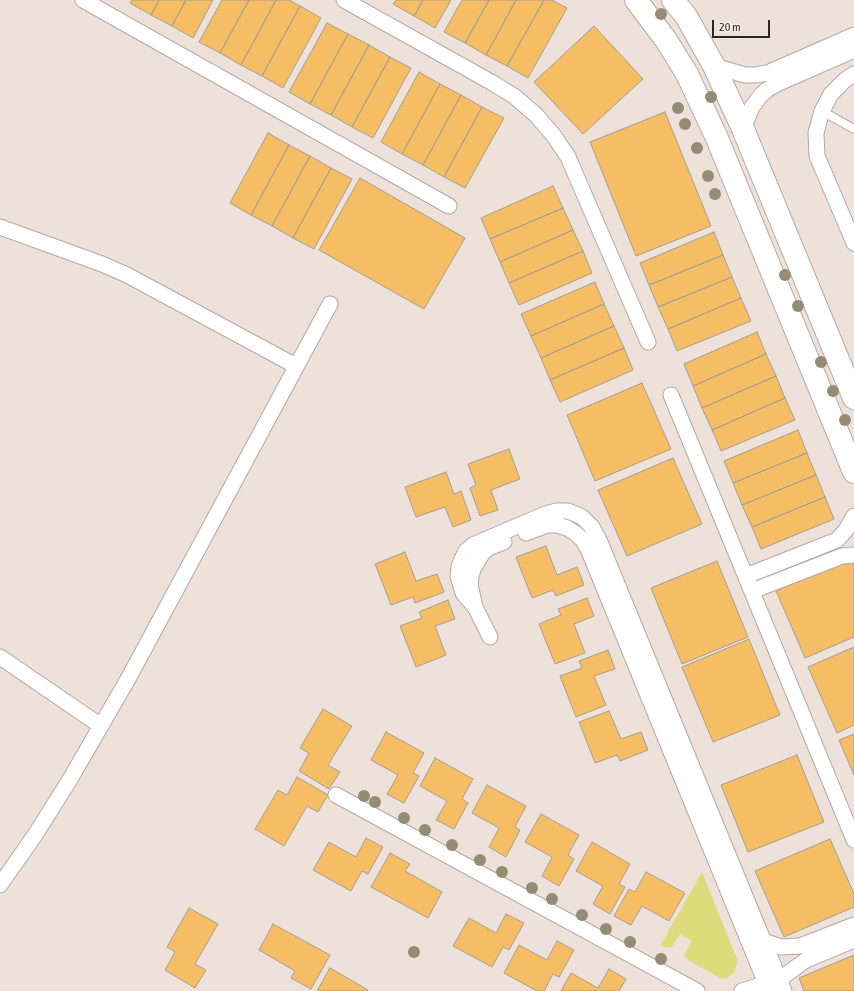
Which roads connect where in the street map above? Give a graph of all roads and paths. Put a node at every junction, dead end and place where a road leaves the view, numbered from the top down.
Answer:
1 (83, 0) edge
2 (344, 0) edge
3 (636, 0) edge
4 (673, 0) edge
5 (854, 35) edge
6 (854, 50) edge
7 (714, 66) junction
8 (854, 74) edge
9 (822, 111) junction
10 (743, 129) junction
11 (854, 129) edge
12 (449, 206) dead end
13 (0, 227) edge
14 (854, 243) edge
15 (330, 304) dead end
16 (648, 342) dead end
17 (296, 366) junction
18 (671, 395) dead end
19 (854, 398) edge
20 (854, 472) edge
21 (854, 516) edge
22 (854, 555) edge
23 (746, 576) junction
24 (752, 591) junction
25 (475, 607) junction
26 (490, 637) dead end
27 (0, 657) edge
28 (101, 726) junction
29 (336, 795) dead end
30 (854, 840) edge
31 (0, 885) edge
32 (854, 925) edge
33 (854, 940) edge
34 (764, 941) junction
35 (775, 986) edge
36 (697, 991) edge
37 (742, 991) edge

1 - 12 street
2 - 16 street
3 - 20 street
4 - 7 street
5 - 7 street
6 - 10 street
7 - 10 street
8 - 9 street
9 - 11 lane
9 - 14 street
10 - 19 street
13 - 17 street
15 - 17 street
17 - 28 street
18 - 23 street
21 - 23 street
22 - 24 street
23 - 24 street
24 - 30 street
25 - 26 street
25 - 34 street
25 - 35 street
27 - 28 street
28 - 31 street
29 - 36 street
32 - 34 street
33 - 35 street
34 - 35 street
35 - 37 street

